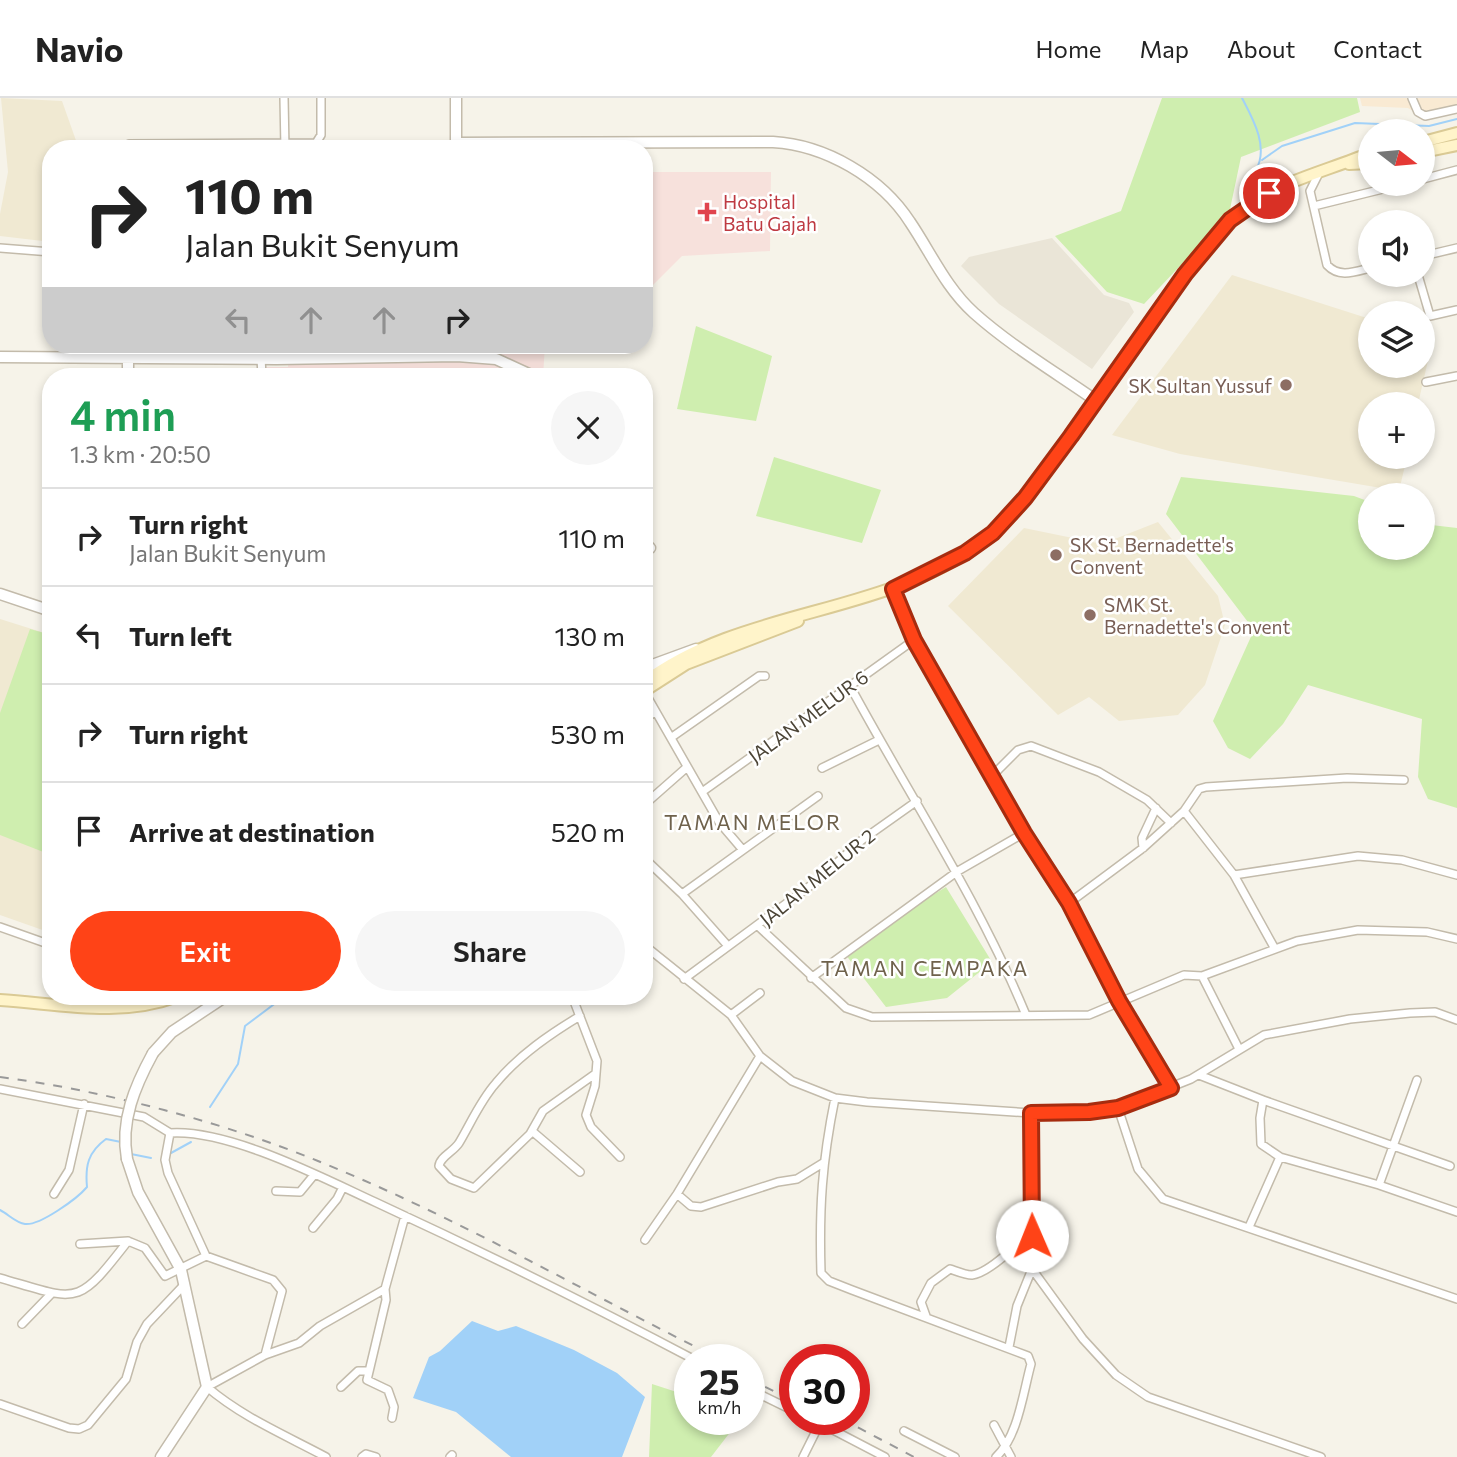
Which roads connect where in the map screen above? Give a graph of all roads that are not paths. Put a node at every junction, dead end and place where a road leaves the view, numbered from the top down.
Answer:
1 (284, 98) edge
2 (321, 98) edge
3 (456, 98) edge
4 (1412, 98) edge
5 (1457, 109) edge
6 (1457, 133) edge
7 (1435, 139) edge
8 (285, 140) edge
9 (319, 140) edge
10 (456, 140) edge
11 (653, 144) edge
12 (1457, 145) edge
13 (1435, 150) edge
14 (1358, 158) edge
15 (1358, 163) edge
16 (1343, 164) junction
17 (1457, 170) edge
18 (1319, 172) junction
19 (1435, 176) edge
20 (1292, 182) junction
21 (1310, 191) junction
22 (1358, 195) edge
23 (1314, 206) junction
24 (1457, 247) edge
25 (0, 248) edge
26 (42, 251) edge
27 (1435, 253) edge
28 (1358, 270) edge
29 (1422, 287) edge
30 (1457, 310) edge
31 (278, 354) edge
32 (457, 356) joint
33 (0, 357) edge
34 (128, 358) junction
35 (261, 358) junction
36 (276, 359) junction
37 (128, 368) edge
38 (261, 368) edge
39 (516, 368) edge
40 (1457, 376) edge
41 (1426, 383) dead end
42 (1096, 400) junction
43 (893, 589) junction
44 (0, 594) edge
45 (42, 608) edge
46 (817, 613) junction
47 (913, 636) junction
48 (703, 647) junction
49 (657, 661) junction
50 (674, 661) junction
51 (653, 663) edge
52 (686, 664) junction
53 (653, 676) edge
54 (765, 676) dead end
55 (653, 685) edge
56 (850, 686) junction
57 (653, 708) edge
58 (655, 712) joint
59 (671, 737) junction
60 (879, 740) junction
61 (687, 768) junction
62 (822, 768) dead end
63 (992, 776) junction
64 (1404, 780) dead end
65 (702, 792) junction
66 (818, 796) dead end
67 (653, 797) edge
68 (917, 801) junction
69 (1156, 808) junction
70 (1184, 811) junction
71 (1171, 823) junction
72 (1024, 833) junction
73 (1143, 848) junction
74 (742, 849) junction
75 (653, 867) edge
76 (958, 871) junction
77 (1234, 875) junction
78 (1457, 875) edge
79 (682, 894) junction
80 (1069, 903) junction
81 (758, 926) junction
82 (0, 927) edge
83 (1457, 939) edge
84 (42, 942) edge
85 (728, 946) junction
86 (1275, 949) junction
87 (653, 953) edge
88 (1202, 976) junction
89 (811, 978) junction
90 (684, 979) junction
91 (760, 993) dead end
92 (0, 1000) edge
93 (42, 1000) edge
94 (1119, 1001) junction
95 (84, 1005) edge
96 (147, 1005) edge
97 (212, 1005) edge
98 (576, 1005) edge
99 (731, 1015) junction
100 (1027, 1015) junction
101 (580, 1016) junction
102 (1457, 1020) edge
103 (1239, 1049) junction
104 (760, 1056) junction
105 (595, 1074) junction
106 (1199, 1075) junction
107 (1417, 1080) dead end
108 (1171, 1088) junction
109 (0, 1089) edge
110 (835, 1098) junction
111 (1264, 1100) junction
112 (84, 1104) junction
113 (1118, 1108) junction
114 (1031, 1113) junction
115 (532, 1131) junction
116 (170, 1133) junction
117 (1394, 1145) junction
118 (620, 1157) dead end
119 (1280, 1157) junction
120 (823, 1163) junction
121 (1450, 1166) dead end
122 (579, 1172) dead end
123 (314, 1175) junction
124 (1379, 1185) junction
125 (342, 1187) junction
126 (276, 1191) dead end
127 (54, 1194) dead end
128 (677, 1194) junction
129 (1457, 1212) edge
130 (405, 1216) junction
131 (1249, 1227) junction
132 (313, 1228) dead end
133 (1032, 1229) junction
134 (645, 1240) dead end
135 (128, 1241) junction
136 (1020, 1242) junction
137 (80, 1244) dead end
138 (1032, 1245) junction
139 (206, 1256) junction
140 (1032, 1269) junction
141 (181, 1270) junction
142 (0, 1278) edge
143 (184, 1286) junction
144 (385, 1289) junction
145 (52, 1293) junction
146 (1457, 1299) edge
147 (929, 1319) junction
148 (22, 1324) dead end
149 (1009, 1347) junction
150 (674, 1349) edge
151 (265, 1355) junction
152 (369, 1371) junction
153 (207, 1387) junction
154 (341, 1387) dead end
155 (0, 1404) edge
156 (391, 1418) dead end
157 (994, 1425) dead end
158 (904, 1431) dead end
159 (811, 1435) edge
160 (843, 1435) edge
161 (1005, 1448) junction
162 (161, 1457) edge
163 (326, 1457) edge
164 (362, 1457) edge
165 (376, 1457) edge
166 (803, 1457) edge
167 (885, 1457) edge
168 (955, 1457) edge
169 (996, 1457) edge
170 (1011, 1457) edge
171 (1321, 1457) edge

1 - 8 street
2 - 9 street
3 - 10 street
4 - 5 street
6 - 7 main road
11 - 42 street
12 - 13 main road
14 - 16 main road
15 - 16 main road
16 - 18 main road
17 - 19 street
18 - 20 main road
18 - 21 street
20 - 21 street
20 - 42 main road
21 - 23 street
22 - 23 street
23 - 28 street
24 - 27 street
25 - 26 street
29 - 30 street
31 - 36 street
32 - 36 street
32 - 39 street
33 - 34 street
34 - 35 street
34 - 37 street
35 - 36 street
35 - 38 street
40 - 41 street
42 - 43 main road
43 - 46 main road
43 - 47 street
44 - 45 street
46 - 48 main road
46 - 52 main road
47 - 56 street, JALAN MELUR 6
47 - 63 street
48 - 49 street
48 - 50 main road
49 - 50 street
49 - 51 street
50 - 52 main road
50 - 53 main road
52 - 55 main road
54 - 59 street
56 - 60 street
56 - 65 street, JALAN MELUR 6
57 - 58 street
58 - 59 street
59 - 61 street
60 - 62 street
60 - 68 street
61 - 65 street
61 - 67 street
63 - 69 street
63 - 72 street
64 - 70 street
65 - 74 street
66 - 74 street
68 - 76 street
68 - 81 street, JALAN MELUR 2
69 - 71 street
69 - 73 street
70 - 71 street
70 - 77 street
71 - 73 street
72 - 76 street
72 - 80 street
73 - 80 street
74 - 79 street
75 - 79 street
76 - 89 street
76 - 100 street
77 - 78 street
77 - 86 street
79 - 85 street
80 - 94 street
81 - 85 street, JALAN MELUR 2
81 - 89 street
82 - 84 street
83 - 86 street
85 - 90 street, JALAN MELUR 2
86 - 88 street
87 - 90 street
88 - 94 street
88 - 103 street
89 - 100 street
90 - 99 street
91 - 99 street
92 - 93 main road
94 - 100 street
94 - 108 street
95 - 96 main road
97 - 141 street, bridge
98 - 101 street
99 - 104 street
101 - 105 street
101 - 115 street
102 - 103 street
103 - 106 street
104 - 110 street
104 - 128 street
105 - 115 street
105 - 118 street
106 - 108 street
106 - 111 street
107 - 117 street
108 - 113 street
109 - 112 street
110 - 114 street
110 - 120 street
111 - 117 street
111 - 119 street
112 - 116 street
112 - 127 street
113 - 114 street
113 - 131 street
114 - 133 street
115 - 122 street
116 - 123 street
116 - 139 street
117 - 121 street
117 - 124 street
119 - 124 street
119 - 131 street
120 - 128 street
120 - 147 street
123 - 125 street
123 - 126 street
124 - 129 street
125 - 130 street
125 - 132 street
128 - 134 street
130 - 144 street
130 - 150 street
131 - 146 street
133 - 136 street
133 - 138 street
135 - 137 street
135 - 141 street
135 - 145 street
136 - 138 street
136 - 147 street
138 - 140 street
139 - 141 street
139 - 151 street
140 - 149 street
140 - 171 street
141 - 143 street
142 - 145 street
143 - 153 street
143 - 155 street
144 - 151 street
144 - 152 street
145 - 148 street
147 - 149 street
149 - 161 street
151 - 153 street
152 - 154 street
152 - 156 street
153 - 162 street
153 - 163 street
157 - 161 street
158 - 168 street
159 - 166 street
160 - 167 street
161 - 169 street
161 - 170 street
164 - 165 street

